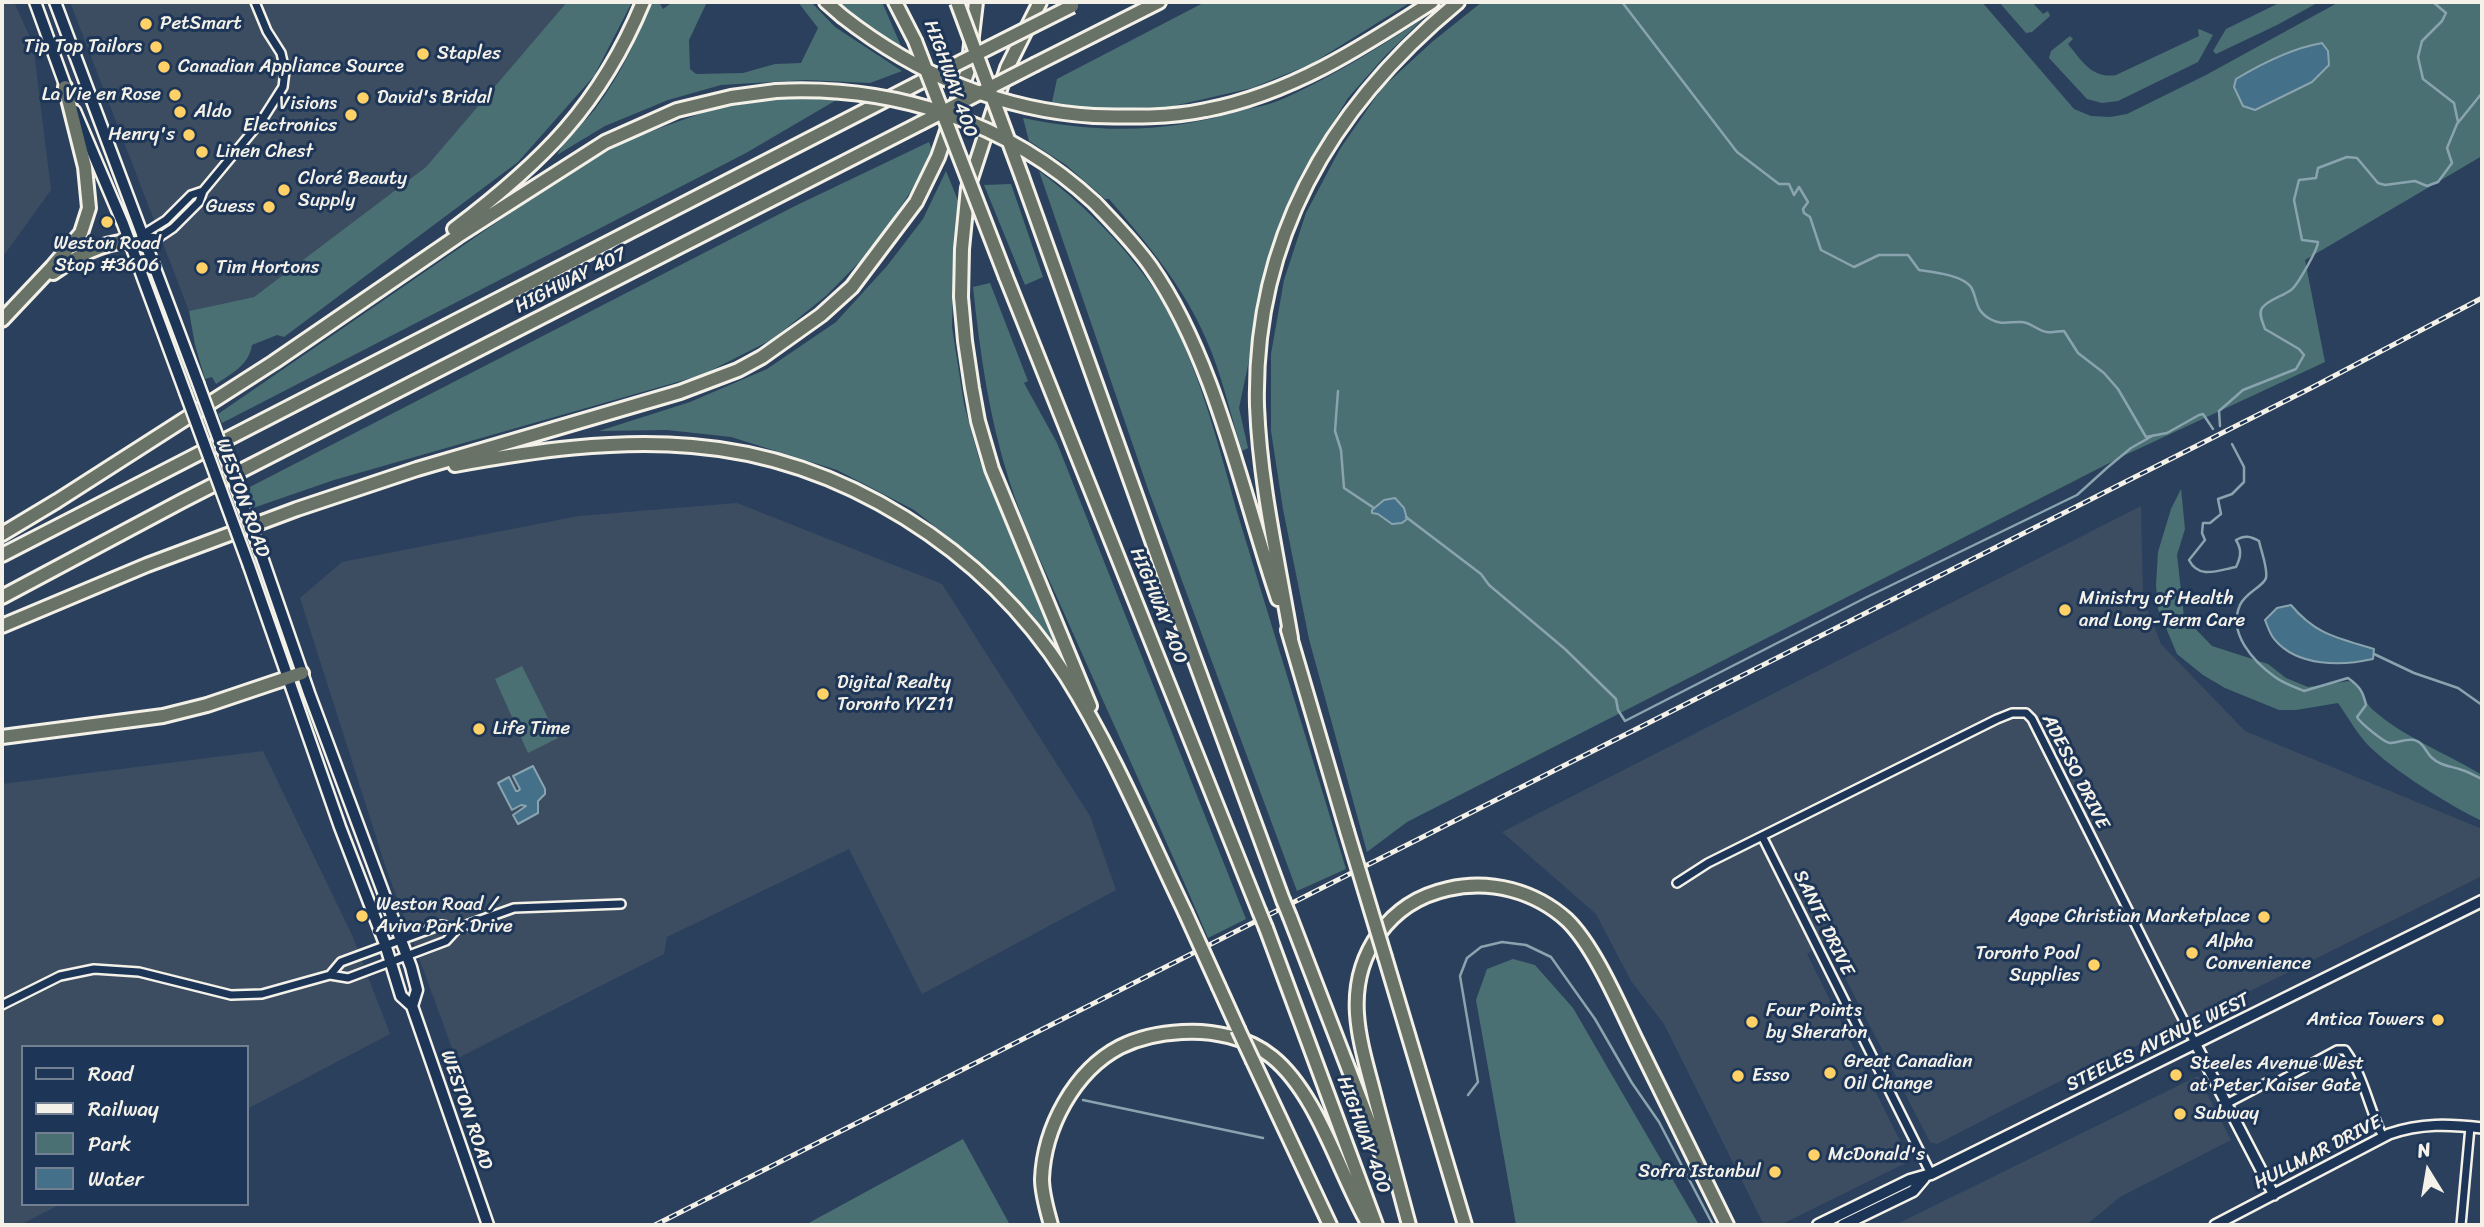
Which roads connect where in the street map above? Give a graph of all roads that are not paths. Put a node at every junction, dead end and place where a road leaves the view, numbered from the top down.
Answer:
1 (35, 2) edge
2 (55, 2) edge
3 (255, 2) edge
4 (643, 2) edge
5 (826, 2) edge
6 (895, 2) edge
7 (902, 2) edge
8 (957, 2) edge
9 (976, 2) edge
10 (1040, 2) edge
11 (1159, 2) edge
12 (1432, 2) edge
13 (1458, 2) edge
14 (1076, 4) edge
15 (915, 41) junction
16 (65, 87) junction
17 (135, 238) junction
18 (380, 289) junction
19 (19, 302) junction
20 (2, 320) edge
21 (380, 481) junction
22 (2, 534) edge
23 (2, 555) edge
24 (2, 597) edge
25 (2, 626) edge
26 (1291, 638) junction
27 (302, 673) junction
28 (288, 678) junction
29 (2, 737) edge
30 (1112, 758) junction
31 (1762, 836) junction
32 (1677, 883) dead end
33 (2482, 901) edge
34 (621, 904) dead end
35 (458, 928) junction
36 (401, 939) junction
37 (384, 944) junction
38 (406, 956) junction
39 (390, 961) junction
40 (330, 975) junction
41 (2, 1005) edge
42 (412, 1006) junction
43 (2196, 1045) junction
44 (2226, 1104) junction
45 (2470, 1127) junction
46 (2482, 1128) edge
47 (2383, 1137) junction
48 (1928, 1176) junction
49 (2274, 1195) junction
50 (1833, 1222) edge
51 (488, 1225) edge
52 (1051, 1225) edge
53 (1330, 1225) edge
54 (1369, 1225) edge
55 (1376, 1225) edge
56 (1408, 1225) edge
57 (1465, 1225) edge
58 (1727, 1225) edge
59 (1818, 1225) edge
60 (1843, 1225) edge
61 (2215, 1225) edge
62 (2461, 1225) edge

1 - 16 main road, WESTON ROAD
2 - 17 main road, WESTON ROAD
3 - 17 street
4 - 18 highway
5 - 12 highway, bridge
6 - 15 highway
7 - 15 highway, HIGHWAY 400
8 - 56 highway, HIGHWAY 400, bridge
9 - 21 highway
10 - 30 highway
11 - 24 highway, HIGHWAY 407, bridge
13 - 26 highway
14 - 23 highway, HIGHWAY 407, bridge
15 - 55 highway, HIGHWAY 400, bridge
16 - 17 main road, WESTON ROAD
16 - 19 highway
17 - 19 highway
17 - 27 main road, WESTON ROAD, bridge
17 - 28 main road, WESTON ROAD, bridge
18 - 22 highway
18 - 26 highway, bridge
19 - 20 highway
21 - 25 highway
21 - 30 highway
26 - 57 highway, bridge
27 - 28 highway
27 - 36 main road, WESTON ROAD
28 - 29 highway
28 - 37 main road, WESTON ROAD
30 - 53 highway, bridge
31 - 32 street, ADESSO DRIVE
31 - 43 street, ADESSO DRIVE
31 - 48 street, SANTE DRIVE
33 - 43 main road, STEELES AVENUE WEST
34 - 35 street
35 - 36 street
35 - 38 street
36 - 37 street
36 - 38 main road, WESTON ROAD
37 - 39 main road, WESTON ROAD
37 - 40 street
38 - 39 street
38 - 42 main road, WESTON ROAD
39 - 40 street
39 - 42 main road, WESTON ROAD
40 - 41 street
42 - 51 main road, WESTON ROAD
43 - 44 street
43 - 48 main road, STEELES AVENUE WEST
44 - 47 street
44 - 49 street
45 - 46 street, HULLMAR DRIVE
45 - 47 street, HULLMAR DRIVE
45 - 62 street
47 - 49 street, HULLMAR DRIVE
48 - 50 main road, STEELES AVENUE WEST
48 - 60 main road, STEELES AVENUE WEST
49 - 61 street, HULLMAR DRIVE
50 - 59 main road, STEELES AVENUE WEST
52 - 54 highway
56 - 58 highway

